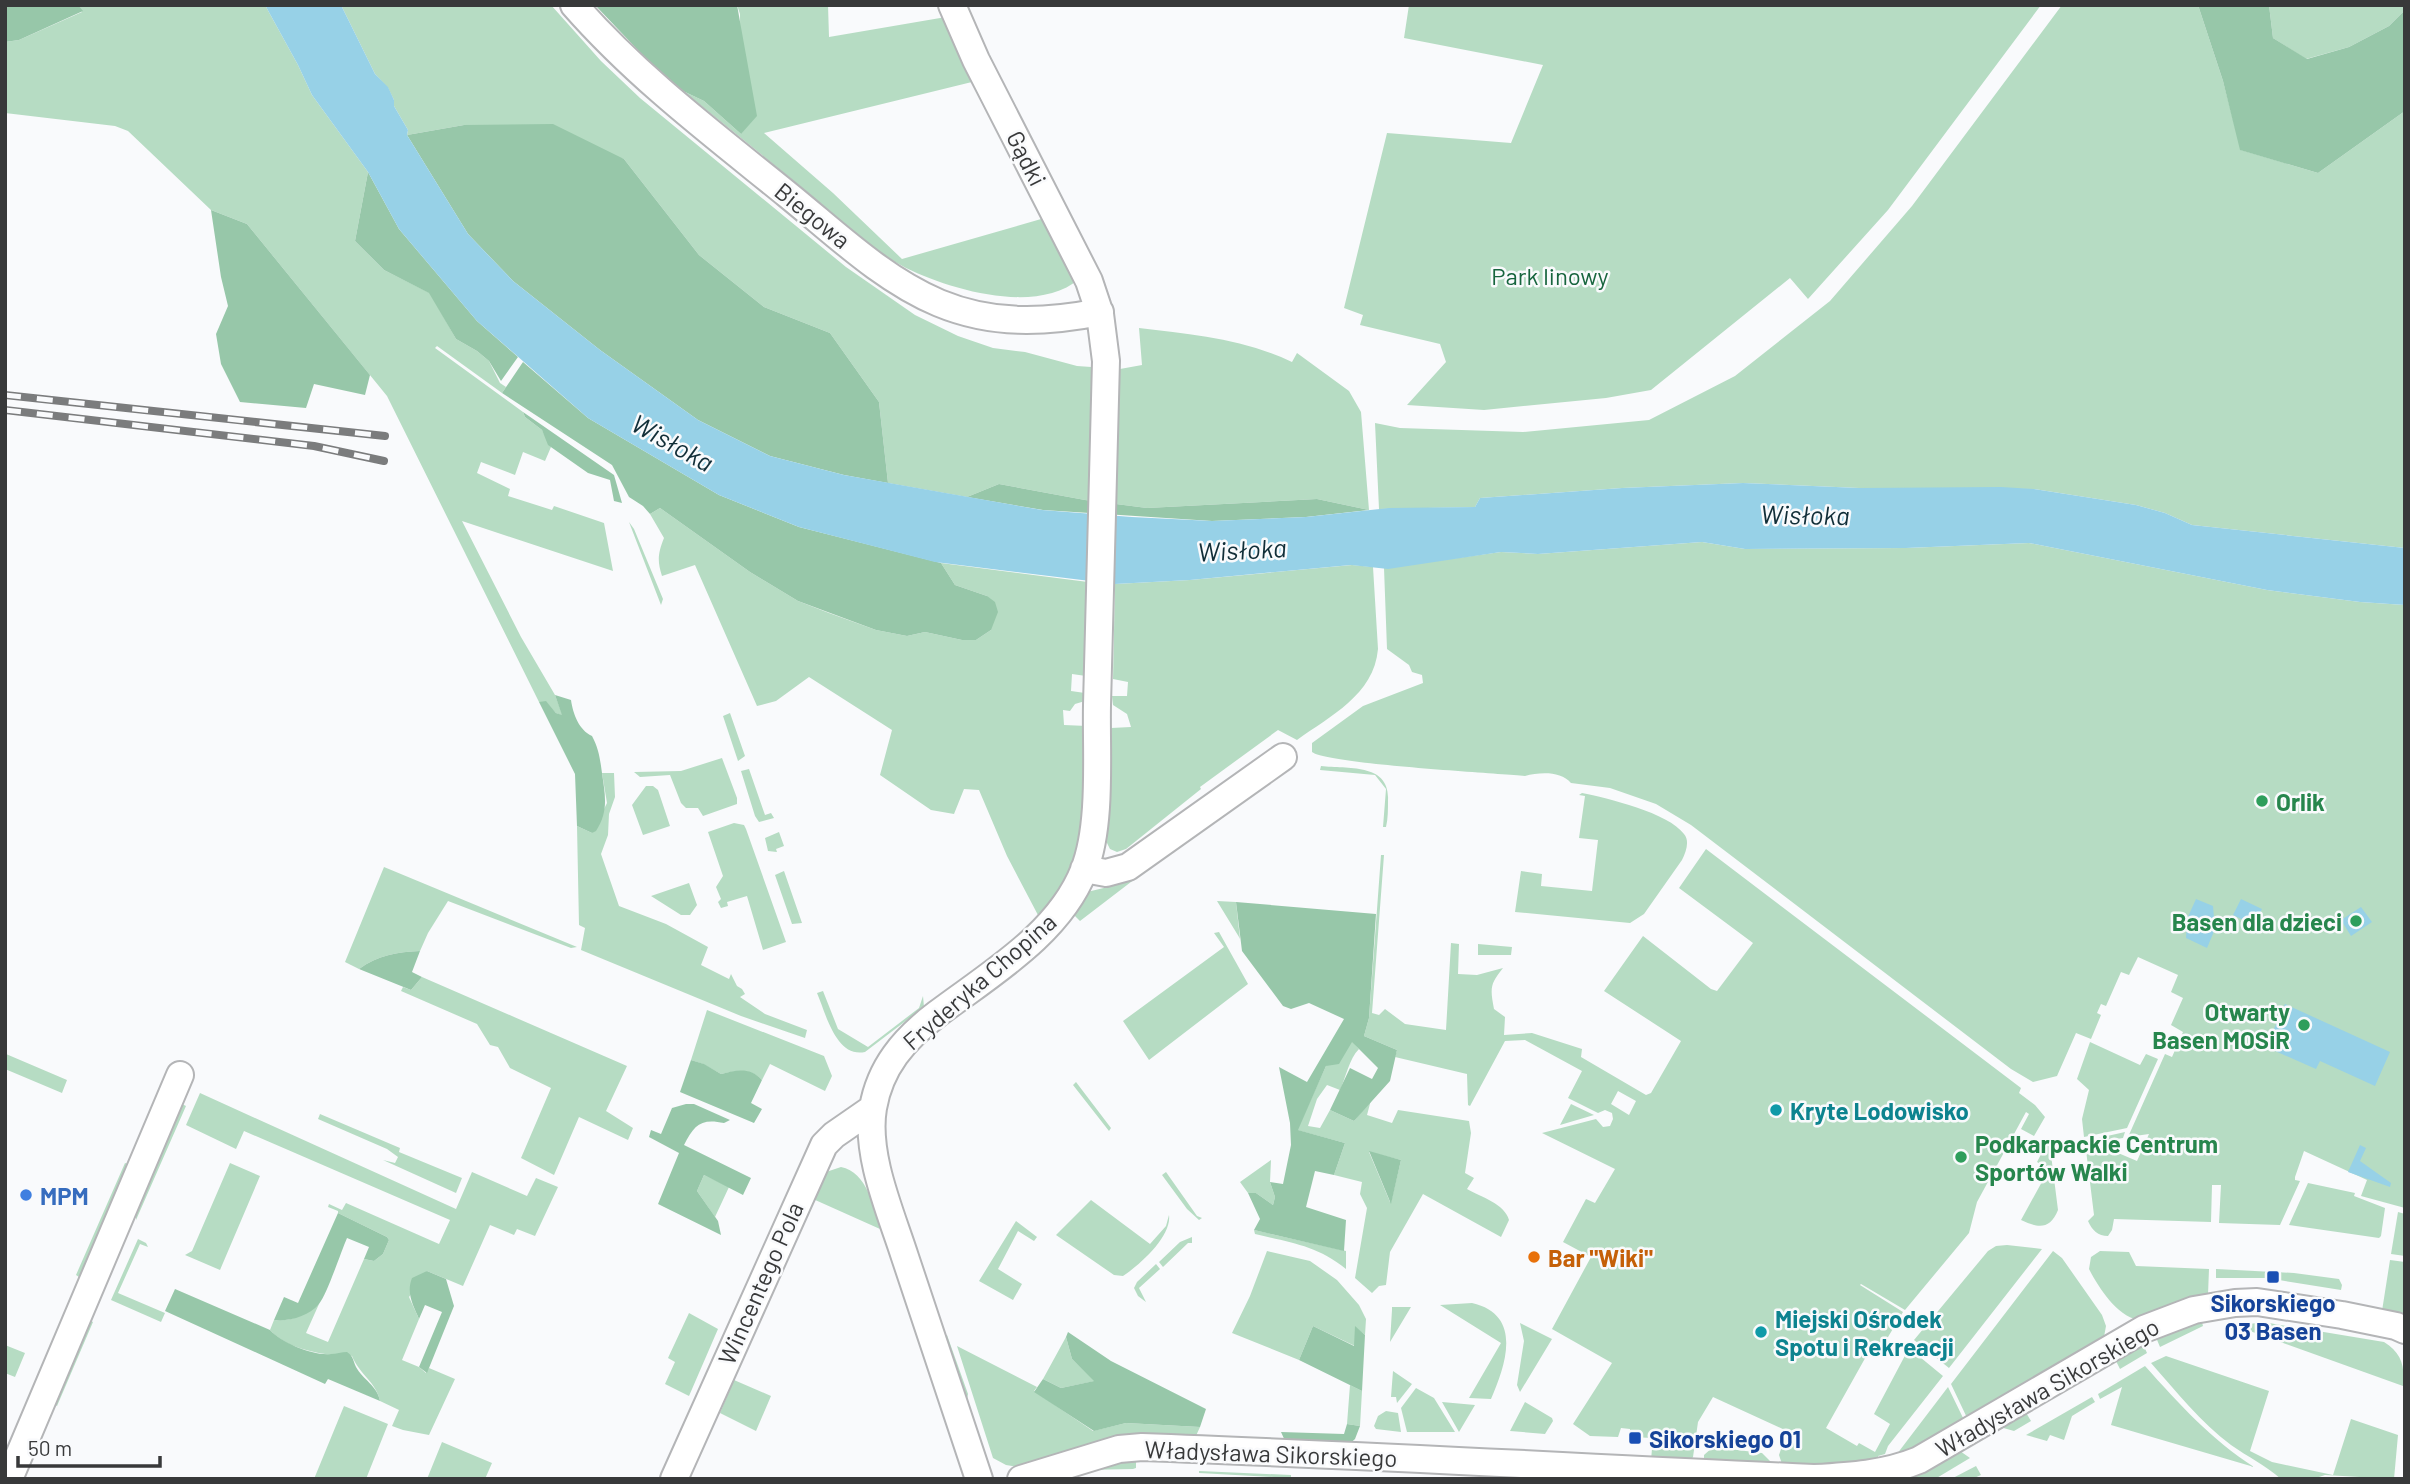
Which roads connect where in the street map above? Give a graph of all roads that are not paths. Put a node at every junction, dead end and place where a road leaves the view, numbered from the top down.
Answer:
1 (574, 5) edge
2 (952, 5) edge
3 (1100, 312) junction
4 (1097, 727) joint
5 (1283, 757) dead end
6 (1084, 869) junction
7 (180, 1075) dead end
8 (873, 1108) junction
9 (2405, 1330) edge
10 (10, 1467) edge
11 (674, 1479) edge
12 (979, 1479) edge
13 (1021, 1479) edge

1 - 3 street, Biegowa
2 - 3 street, Gądki
3 - 4 street, Gądki
4 - 6 street, Fryderyka Chopina
5 - 6 street
6 - 8 street, Fryderyka Chopina
7 - 10 street
8 - 11 street, Wincentego Pola
8 - 12 street, Fryderyka Chopina
9 - 13 street, Władysława Sikorskiego

